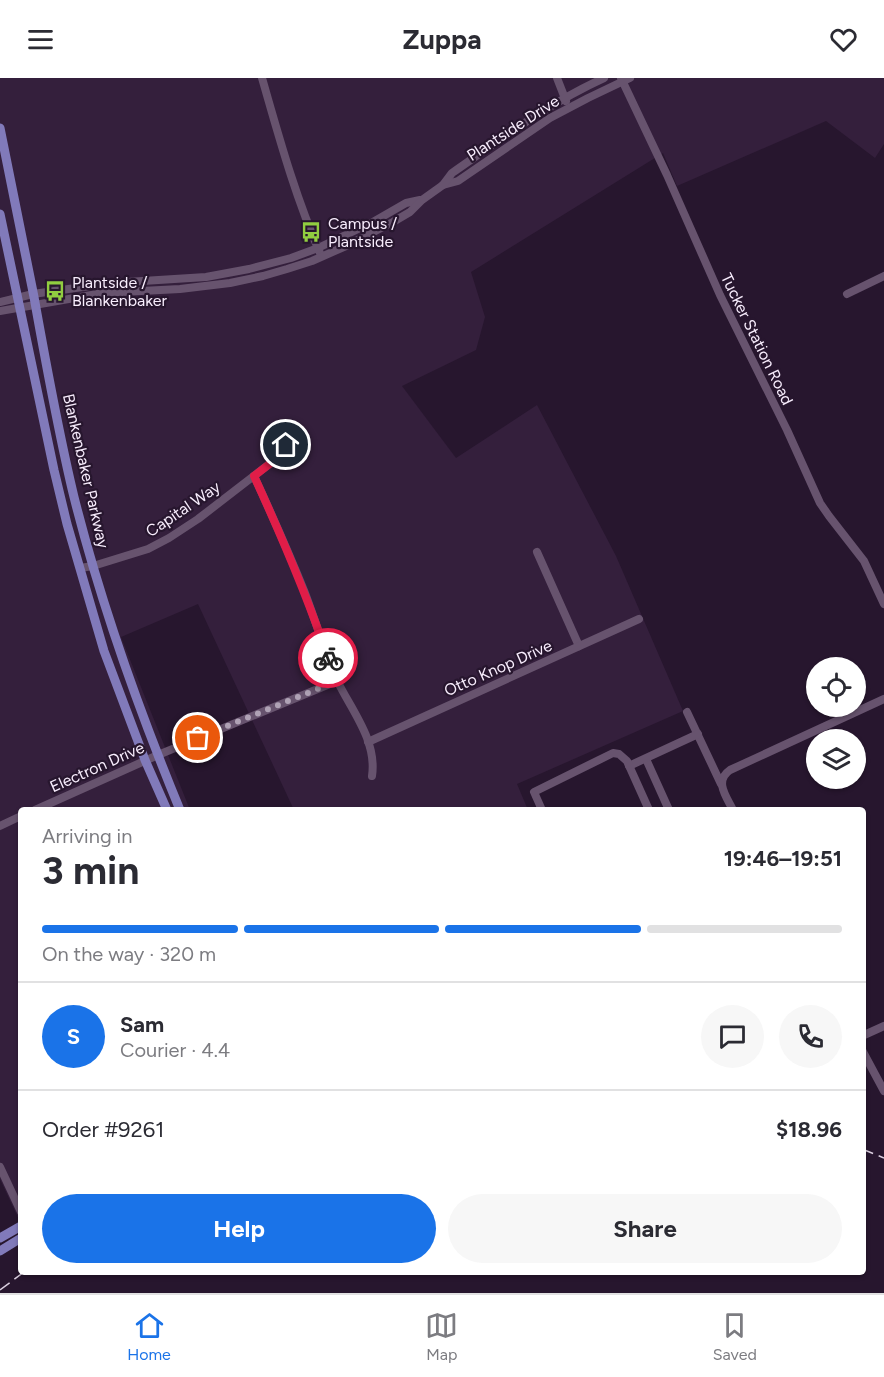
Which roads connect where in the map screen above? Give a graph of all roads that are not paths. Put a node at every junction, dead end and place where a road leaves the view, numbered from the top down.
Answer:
1 (262, 78) edge
2 (557, 78) edge
3 (604, 78) edge
4 (625, 79) edge
5 (565, 98) junction
6 (569, 108) junction
7 (0, 128) edge
8 (498, 142) junction
9 (504, 150) junction
10 (443, 185) junction
11 (422, 200) junction
12 (0, 214) edge
13 (318, 248) junction
14 (321, 257) junction
15 (884, 276) edge
16 (160, 280) junction
17 (160, 289) junction
18 (847, 294) dead end
19 (34, 299) junction
20 (0, 302) edge
21 (19, 302) junction
22 (0, 311) edge
23 (286, 445) dead end
24 (254, 476) junction
25 (537, 552) dead end
26 (93, 566) junction
27 (80, 568) junction
28 (884, 604) edge
29 (639, 619) dead end
30 (579, 646) junction
31 (337, 681) junction
32 (884, 699) edge
33 (687, 712) dead end
34 (698, 734) junction
35 (369, 742) junction
36 (158, 755) junction
37 (646, 759) junction
38 (145, 760) junction
39 (629, 766) junction
40 (372, 776) dead end
41 (723, 787) junction
42 (42, 807) edge
43 (166, 807) edge
44 (179, 807) edge
45 (541, 807) edge
46 (648, 807) edge
47 (668, 807) edge
48 (732, 807) edge
49 (18, 817) edge
50 (0, 826) edge
51 (884, 1026) edge
52 (866, 1034) edge
53 (866, 1057) edge
54 (884, 1091) edge
55 (0, 1167) edge
56 (18, 1206) edge
57 (18, 1228) edge
58 (0, 1238) edge
59 (18, 1240) edge
60 (0, 1251) edge

1 - 13 street
2 - 5 street
3 - 5 street, Plantside Drive
4 - 6 street, Plantside Drive
4 - 28 street, Tucker Station Road
5 - 6 street
5 - 8 street, Plantside Drive
6 - 9 street, Plantside Drive
7 - 19 main road, Blankenbaker Parkway
8 - 9 street
8 - 10 street, Plantside Drive
9 - 10 street, Plantside Drive
10 - 11 street, Plantside Drive
11 - 13 street, Plantside Drive
11 - 14 street, Plantside Drive
12 - 21 main road, Blankenbaker Parkway
13 - 14 street
13 - 16 street, Plantside Drive
14 - 17 street, Plantside Drive
15 - 18 street
16 - 17 street
16 - 19 street, Plantside Drive
17 - 19 street, Plantside Drive
19 - 21 street, Plantside Drive
19 - 26 main road, Blankenbaker Parkway
20 - 21 street, Plantside Drive
21 - 22 street, Plantside Drive
21 - 27 main road, Blankenbaker Parkway
23 - 24 street, Capital Way
24 - 26 street, Capital Way
24 - 31 street
25 - 30 street
26 - 27 street, Capital Way
26 - 36 main road, Blankenbaker Parkway
27 - 38 main road, Blankenbaker Parkway
29 - 30 street, Otto Knop Drive
30 - 35 street, Otto Knop Drive
31 - 35 street
31 - 36 street, Electron Drive
32 - 41 street
33 - 34 street
34 - 37 street
34 - 41 street
35 - 40 street
36 - 38 street, Electron Drive
36 - 44 main road, Blankenbaker Parkway
37 - 39 street
37 - 47 street
38 - 42 street, Electron Drive
38 - 43 main road, Blankenbaker Parkway
39 - 45 street
39 - 46 street
41 - 48 street
49 - 50 street
51 - 52 street
53 - 54 street
55 - 56 street
57 - 58 main road
59 - 60 main road

